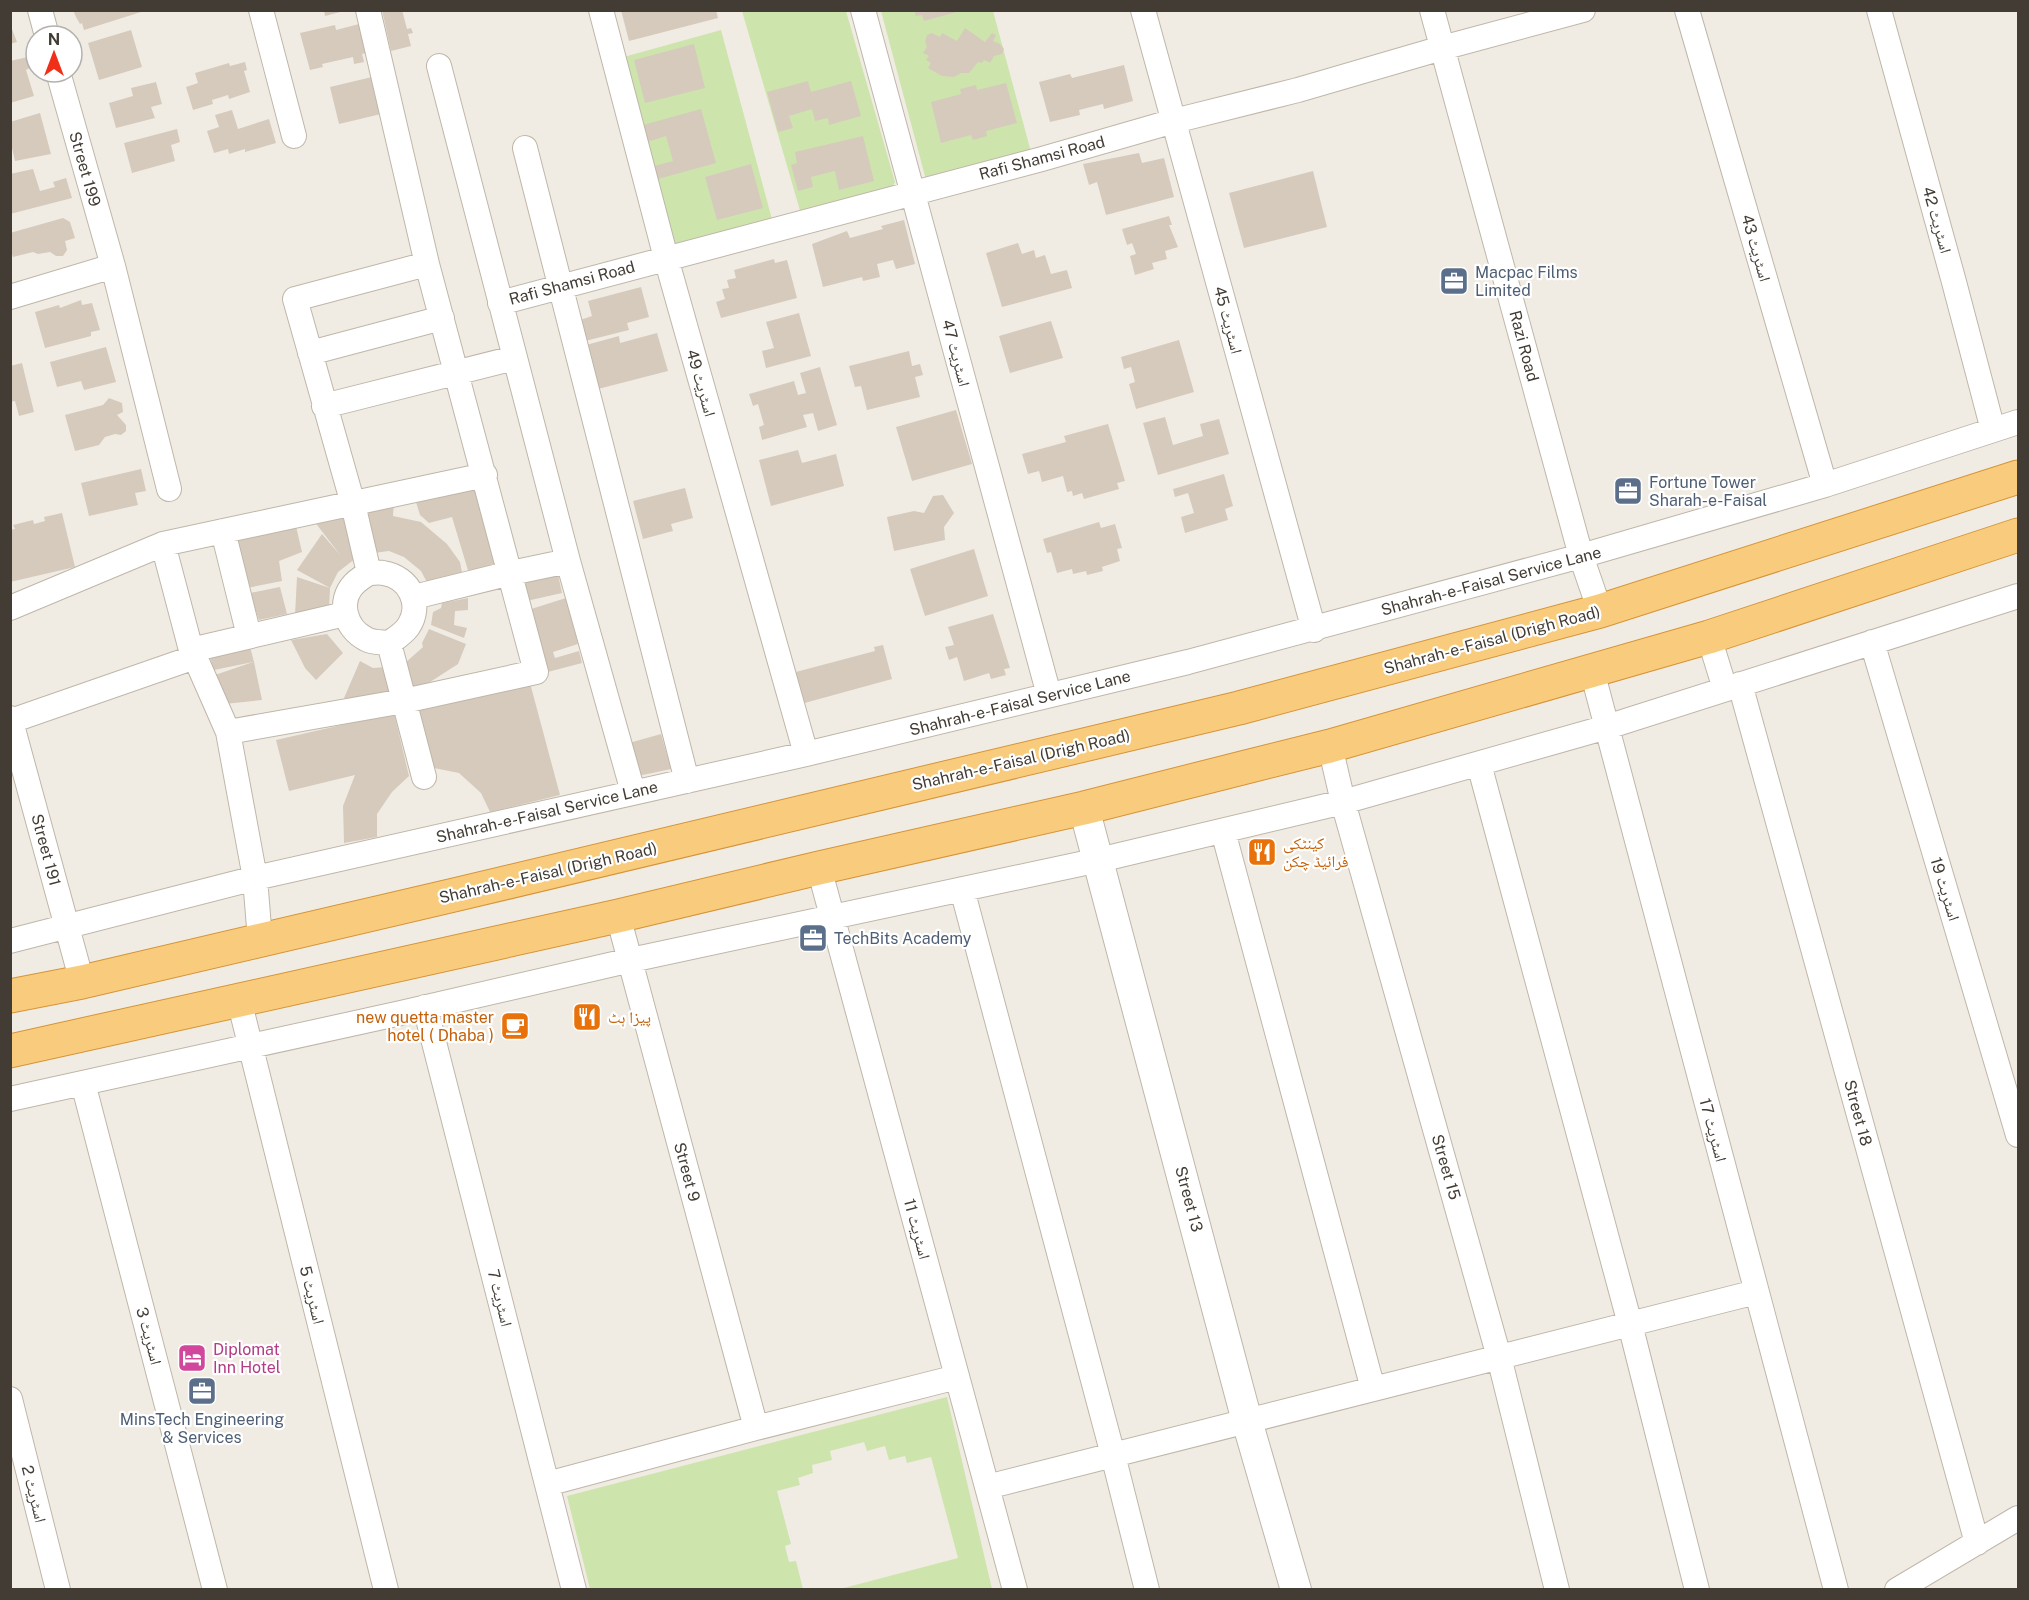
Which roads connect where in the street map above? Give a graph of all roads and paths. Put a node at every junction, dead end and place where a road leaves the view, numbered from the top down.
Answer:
1 (261, 10) edge
2 (368, 10) edge
3 (601, 10) edge
4 (863, 10) edge
5 (1143, 10) edge
6 (1432, 10) edge
7 (1583, 10) edge
8 (1686, 10) edge
9 (1879, 10) edge
10 (1442, 48) junction
11 (439, 66) dead end
12 (61, 84) edge
13 (1174, 121) junction
14 (294, 136) dead end
15 (525, 148) dead end
16 (913, 192) junction
17 (666, 258) junction
18 (427, 264) junction
19 (113, 266) junction
20 (561, 286) junction
21 (10, 297) edge
22 (500, 303) junction
23 (442, 318) junction
24 (310, 353) junction
25 (514, 358) junction
26 (457, 373) junction
27 (324, 406) junction
28 (2019, 422) edge
29 (1993, 430) junction
30 (484, 475) junction
31 (2019, 477) edge
32 (1826, 485) junction
33 (169, 489) dead end
34 (352, 504) junction
35 (223, 531) junction
36 (2019, 535) edge
37 (164, 544) junction
38 (1581, 556) junction
39 (568, 561) junction
40 (369, 573) junction
41 (511, 573) junction
42 (2019, 596) edge
43 (414, 597) junction
44 (10, 608) edge
45 (1600, 611) junction
46 (345, 614) junction
47 (1314, 630) junction
48 (249, 636) junction
49 (1709, 637) junction
50 (1872, 642) junction
51 (389, 643) junction
52 (193, 653) junction
53 (1592, 670) junction
54 (1733, 687) junction
55 (1049, 695) junction
56 (404, 701) junction
57 (11, 719) edge
58 (1607, 727) junction
59 (228, 732) junction
60 (1330, 746) junction
61 (806, 754) junction
62 (1479, 764) junction
63 (424, 777) dead end
64 (687, 781) junction
65 (633, 792) junction
66 (1343, 802) junction
67 (1084, 808) junction
68 (1223, 831) junction
69 (1099, 860) junction
70 (819, 868) junction
71 (255, 878) junction
72 (962, 889) junction
73 (618, 916) junction
74 (832, 916) junction
75 (67, 928) junction
76 (260, 940) junction
77 (10, 941) edge
78 (631, 960) junction
79 (82, 982) junction
80 (10, 996) edge
81 (239, 1000) junction
82 (425, 1007) junction
83 (250, 1046) junction
84 (10, 1051) edge
85 (83, 1083) junction
86 (10, 1099) edge
87 (2019, 1135) edge
88 (1756, 1292) junction
89 (1630, 1324) junction
90 (1499, 1357) junction
91 (957, 1377) junction
92 (1373, 1389) junction
93 (10, 1399) edge
94 (1247, 1421) junction
95 (756, 1428) junction
96 (1113, 1455) junction
97 (548, 1484) junction
98 (987, 1486) junction
99 (2019, 1518) edge
100 (1977, 1543) junction
101 (58, 1590) edge
102 (215, 1590) edge
103 (386, 1590) edge
104 (574, 1590) edge
105 (1015, 1590) edge
106 (1147, 1590) edge
107 (1296, 1590) edge
108 (1557, 1590) edge
109 (1697, 1590) edge
110 (1836, 1590) edge
111 (1897, 1590) edge

1 - 14 street
2 - 18 street
3 - 17 street, اسٹریٹ 49
4 - 16 street, اسٹریٹ 47
5 - 13 street, اسٹریٹ 45
6 - 10 street, Razi Road
7 - 10 street, Rafi Shamsi Road
8 - 32 street, اسٹریٹ 43
9 - 29 street, اسٹریٹ 42
10 - 13 street, Rafi Shamsi Road
10 - 38 street, Razi Road
11 - 22 street
12 - 19 street, Street 199
13 - 16 street, Rafi Shamsi Road
13 - 47 street, اسٹریٹ 45
15 - 20 street
16 - 17 street, Rafi Shamsi Road
16 - 55 street, اسٹریٹ 47
17 - 20 street, Rafi Shamsi Road
17 - 61 street, اسٹریٹ 49
18 - 23 street
18 - 24 street
19 - 21 street
19 - 33 street, Street 199
20 - 22 street, Rafi Shamsi Road
20 - 64 street
22 - 25 street
23 - 24 street
23 - 26 street
24 - 27 street
25 - 26 street
25 - 39 street
26 - 27 street
26 - 30 street
27 - 34 street
28 - 29 street, Shahrah-e-Faisal Service Lane
29 - 32 street, Shahrah-e-Faisal Service Lane
30 - 34 street
30 - 41 street
31 - 45 highway, Shahrah-e-Faisal (Drigh Road)
32 - 38 street, Shahrah-e-Faisal Service Lane
34 - 35 street
34 - 40 street
35 - 37 street
35 - 48 street
36 - 49 highway
37 - 44 street
37 - 52 street
38 - 45 street, Razi Road
38 - 47 street, Shahrah-e-Faisal Service Lane
39 - 41 street
39 - 65 street
40 - 43 street
40 - 46 street
41 - 43 street
41 - 56 street
42 - 50 street
43 - 51 street
45 - 76 highway, Shahrah-e-Faisal (Drigh Road)
46 - 48 street
46 - 51 street
47 - 55 street, Shahrah-e-Faisal Service Lane
48 - 52 street
49 - 53 highway
49 - 54 street, Street 18
50 - 54 street
50 - 87 street, اسٹریٹ 19
51 - 56 street
52 - 57 street
52 - 59 street
53 - 58 street, اسٹریٹ 17
53 - 60 highway
54 - 58 street
54 - 100 street, Street 18
55 - 61 street, Shahrah-e-Faisal Service Lane
56 - 59 street
56 - 63 street
57 - 75 street, Street 191
58 - 62 street
58 - 88 street, اسٹریٹ 17
59 - 71 street
60 - 66 street, Street 15
60 - 67 highway
61 - 64 street, Shahrah-e-Faisal Service Lane
62 - 66 street
62 - 89 street
64 - 65 street, Shahrah-e-Faisal Service Lane
65 - 71 street, Shahrah-e-Faisal Service Lane
66 - 68 street
66 - 90 street, Street 15
67 - 69 street, Street 13
67 - 70 highway
68 - 69 street
68 - 92 street
69 - 72 street
69 - 94 street, Street 13
70 - 73 highway
70 - 74 street, اسٹریٹ 11
71 - 75 street, Shahrah-e-Faisal Service Lane
71 - 76 street
72 - 74 street
72 - 96 street
73 - 78 street, Street 9
73 - 81 highway
74 - 78 street
74 - 91 street, اسٹریٹ 11
75 - 77 street, Shahrah-e-Faisal Service Lane
75 - 79 street, Street 191
76 - 79 highway, Shahrah-e-Faisal (Drigh Road)
78 - 82 street
78 - 95 street, Street 9
79 - 80 highway, Shahrah-e-Faisal (Drigh Road)
81 - 83 street, اسٹریٹ 5
81 - 84 highway
82 - 83 street
82 - 97 street, اسٹریٹ 7
83 - 85 street
83 - 103 street, اسٹریٹ 5
85 - 86 street
85 - 102 street, اسٹریٹ 3
88 - 89 street
88 - 110 street, اسٹریٹ 17
89 - 90 street
89 - 109 street
90 - 92 street
90 - 108 street, Street 15
91 - 95 street
91 - 98 street, اسٹریٹ 11
92 - 94 street
93 - 101 street, اسٹریٹ 2
94 - 96 street
94 - 107 street, Street 13
95 - 97 street
96 - 98 street
96 - 106 street
97 - 104 street, اسٹریٹ 7
98 - 105 street, اسٹریٹ 11
99 - 100 street
100 - 111 street

